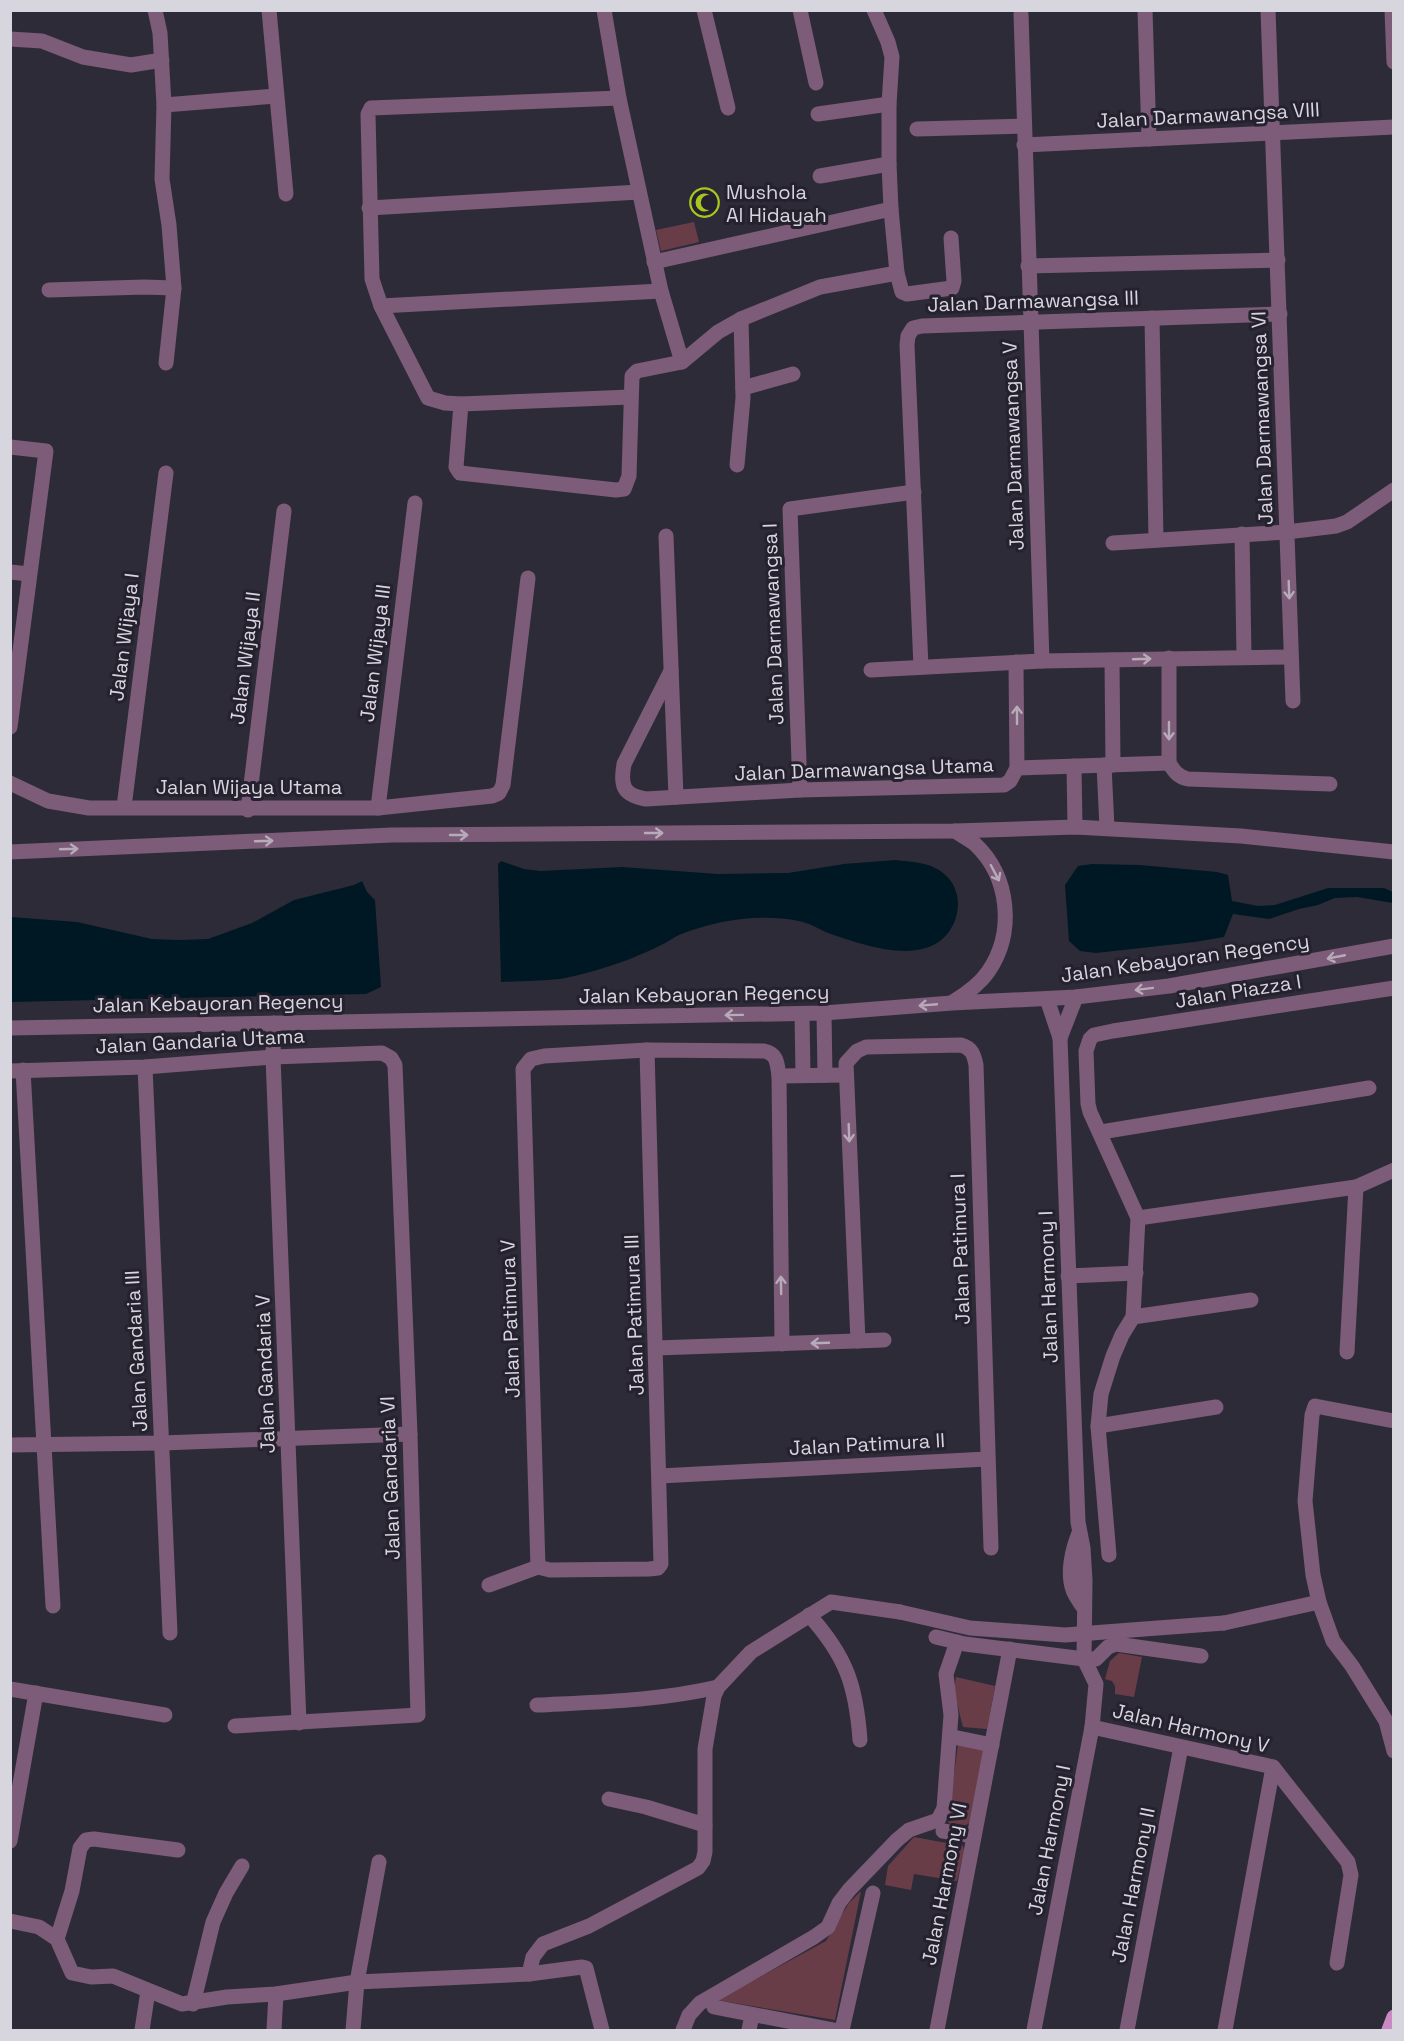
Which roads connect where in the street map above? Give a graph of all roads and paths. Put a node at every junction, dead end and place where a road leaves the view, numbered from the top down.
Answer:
1 (155, 10) edge
2 (269, 10) edge
3 (604, 10) edge
4 (704, 10) edge
5 (800, 10) edge
6 (874, 10) edge
7 (1145, 10) edge
8 (1269, 10) edge
9 (1392, 10) edge
10 (1021, 14) dead end
11 (10, 39) edge
12 (162, 60) junction
13 (1394, 62) edge
14 (816, 82) dead end
15 (276, 96) junction
16 (619, 98) junction
17 (889, 104) junction
18 (164, 105) junction
19 (728, 108) dead end
20 (818, 114) dead end
21 (1023, 126) junction
22 (1394, 127) edge
23 (917, 129) dead end
24 (1273, 133) junction
25 (1149, 139) junction
26 (1024, 145) junction
27 (889, 164) junction
28 (820, 176) dead end
29 (639, 192) junction
30 (286, 194) dead end
31 (369, 208) junction
32 (891, 209) junction
33 (951, 238) dead end
34 (1278, 260) junction
35 (654, 262) junction
36 (1028, 266) junction
37 (897, 273) junction
38 (174, 288) junction
39 (49, 290) dead end
40 (662, 291) junction
41 (381, 306) junction
42 (1280, 314) junction
43 (1152, 318) junction
44 (741, 319) junction
45 (1029, 322) junction
46 (681, 362) junction
47 (166, 363) dead end
48 (793, 374) dead end
49 (743, 388) junction
50 (630, 397) junction
51 (461, 404) junction
52 (10, 447) edge
53 (737, 465) dead end
54 (166, 473) dead end
55 (1394, 490) edge
56 (914, 492) junction
57 (415, 503) dead end
58 (284, 511) dead end
59 (1287, 531) junction
60 (1242, 534) junction
61 (666, 536) dead end
62 (1156, 540) junction
63 (1113, 543) dead end
64 (10, 572) edge
65 (29, 574) junction
66 (528, 578) dead end
67 (1245, 657) junction
68 (1291, 657) junction
69 (1169, 658) junction
70 (1112, 660) junction
71 (1042, 661) junction
72 (1016, 662) junction
73 (921, 667) junction
74 (871, 670) dead end
75 (671, 671) junction
76 (1293, 701) dead end
77 (10, 727) edge
78 (1169, 763) junction
79 (1108, 765) junction
80 (1074, 766) junction
81 (1017, 768) junction
82 (10, 783) edge
83 (1330, 784) dead end
84 (800, 790) junction
85 (676, 797) junction
86 (124, 807) junction
87 (378, 808) junction
88 (248, 810) junction
89 (1075, 827) junction
90 (1107, 828) junction
91 (956, 831) junction
92 (10, 852) edge
93 (1394, 852) edge
94 (1394, 946) edge
95 (1394, 988) edge
96 (1076, 997) junction
97 (1047, 999) junction
98 (952, 1003) junction
99 (824, 1013) junction
100 (802, 1014) junction
101 (274, 1023) junction
102 (10, 1028) edge
103 (1060, 1038) junction
104 (647, 1050) junction
105 (273, 1057) junction
106 (391, 1058) joint
107 (145, 1067) junction
108 (17, 1070) edge
109 (803, 1075) junction
110 (825, 1075) junction
111 (846, 1075) junction
112 (779, 1076) junction
113 (1369, 1088) dead end
114 (1101, 1132) junction
115 (1394, 1170) edge
116 (1356, 1186) junction
117 (1138, 1218) junction
118 (1136, 1272) junction
119 (1068, 1276) junction
120 (1251, 1300) dead end
121 (1133, 1317) junction
122 (884, 1340) dead end
123 (858, 1341) junction
124 (782, 1344) junction
125 (656, 1348) junction
126 (1347, 1352) dead end
127 (1216, 1407) dead end
128 (1394, 1421) edge
129 (1098, 1426) junction
130 (410, 1434) junction
131 (289, 1438) junction
132 (162, 1443) junction
133 (10, 1445) edge
134 (43, 1445) junction
135 (987, 1459) junction
136 (660, 1476) junction
137 (991, 1548) dead end
138 (1109, 1555) dead end
139 (538, 1567) junction
140 (489, 1585) dead end
141 (1319, 1602) junction
142 (53, 1606) dead end
143 (809, 1615) junction
144 (170, 1633) dead end
145 (936, 1637) dead end
146 (957, 1642) junction
147 (1010, 1649) junction
148 (1202, 1656) dead end
149 (1084, 1659) junction
150 (718, 1687) junction
151 (10, 1689) edge
152 (36, 1693) junction
153 (537, 1705) dead end
154 (165, 1715) dead end
155 (299, 1723) junction
156 (235, 1726) dead end
157 (1092, 1727) junction
158 (958, 1738) dead end
159 (860, 1740) dead end
160 (992, 1745) junction
161 (1181, 1747) junction
162 (1394, 1751) edge
163 (1273, 1767) junction
164 (609, 1799) dead end
165 (705, 1825) junction
166 (943, 1831) dead end
167 (974, 1836) junction
168 (10, 1841) edge
169 (178, 1850) dead end
170 (379, 1862) dead end
171 (242, 1866) dead end
172 (873, 1893) dead end
173 (10, 1921) edge
174 (57, 1939) junction
175 (1336, 1963) dead end
176 (529, 1974) junction
177 (357, 1982) junction
178 (148, 1991) junction
179 (276, 1994) junction
180 (192, 2004) junction
181 (714, 2007) dead end
182 (752, 2015) junction
183 (1394, 2017) edge
184 (142, 2031) edge
185 (274, 2031) edge
186 (353, 2031) edge
187 (602, 2031) edge
188 (683, 2031) edge
189 (749, 2031) edge
190 (834, 2031) edge
191 (842, 2031) edge
192 (937, 2031) edge
193 (1034, 2031) edge
194 (1127, 2031) edge
195 (1225, 2031) edge
196 (1389, 2031) edge

1 - 12 street
2 - 15 street
3 - 16 street
4 - 19 street
5 - 14 street
6 - 17 street
7 - 25 street
8 - 24 street, Jalan Darmawangsa VI
9 - 13 street
10 - 21 street, Jalan Darmawangsa V
11 - 12 street
12 - 18 street
15 - 18 street
15 - 30 street
16 - 29 street
16 - 31 street
17 - 20 street
17 - 27 street
18 - 38 street
21 - 23 street
21 - 26 street, Jalan Darmawangsa V
22 - 24 street, Jalan Darmawangsa VIII
24 - 25 street, Jalan Darmawangsa VIII
24 - 34 street, Jalan Darmawangsa VI
25 - 26 street, Jalan Darmawangsa VIII
26 - 36 street, Jalan Darmawangsa V
27 - 28 street
27 - 32 street
29 - 31 street
29 - 35 street
31 - 41 street
32 - 35 street
32 - 37 street
33 - 37 street
34 - 36 street
34 - 42 street, Jalan Darmawangsa VI
35 - 40 street
36 - 45 street, Jalan Darmawangsa V
37 - 44 street
38 - 39 street
38 - 47 street
40 - 41 street
40 - 46 street
41 - 51 street
42 - 43 street, Jalan Darmawangsa III
42 - 59 street, Jalan Darmawangsa VI
43 - 45 street, Jalan Darmawangsa III
43 - 62 street
44 - 46 street
44 - 49 street
45 - 56 street, Jalan Darmawangsa III
45 - 71 street, Jalan Darmawangsa V
46 - 50 street
48 - 49 street
49 - 53 street
50 - 51 street
50 - 51 street
52 - 65 street
54 - 86 street, Jalan Wijaya I
55 - 59 street
56 - 73 street, Jalan Darmawangsa III
56 - 84 street, Jalan Darmawangsa I
57 - 87 street, Jalan Wijaya III
58 - 88 street, Jalan Wijaya II
59 - 60 street
59 -> 68 street, Jalan Darmawangsa VI
60 - 62 street
60 - 67 street, Jalan Darmawangsa VI
61 - 75 street
62 - 63 street
64 - 65 street
65 - 77 street
66 - 87 street, Jalan Wijaya Utama
67 - 68 street
67 - 69 street
68 - 76 street, Jalan Darmawangsa VI
70 -> 69 street
69 -> 78 street
70 - 71 street
70 - 79 street
71 - 72 street
72 - 73 street
81 -> 72 street
73 - 74 street
75 - 85 street
75 - 85 street, Jalan Darmawangsa Utama
78 - 79 street, Jalan Darmawangsa Utama
78 - 83 street
79 - 80 street, Jalan Darmawangsa Utama
79 - 90 street
80 - 81 street, Jalan Darmawangsa Utama
80 - 89 street
81 - 84 street, Jalan Darmawangsa Utama
82 - 86 street, Jalan Wijaya Utama
84 - 85 street, Jalan Darmawangsa Utama
86 - 88 street, Jalan Wijaya Utama
87 - 88 street, Jalan Wijaya Utama
89 - 90 street
89 - 91 street
90 - 93 street
92 -> 91 street
91 -> 98 street
94 -> 96 street, Jalan Kebayoran Regency
95 - 114 street, Jalan Piazza I
96 - 97 street, Jalan Kebayoran Regency
96 - 103 street, Jalan Harmony I
97 - 98 street, Jalan Kebayoran Regency
97 - 103 street, Jalan Harmony I
98 -> 99 street, Jalan Kebayoran Regency
99 - 100 street, Jalan Kebayoran Regency
99 - 110 street
100 -> 101 street, Jalan Kebayoran Regency
100 - 109 street
101 - 102 street, Jalan Kebayoran Regency
101 - 105 street, Jalan Gandaria V
103 - 119 street, Jalan Harmony I
104 - 112 street
104 - 125 street, Jalan Patimura III
104 - 139 street, Jalan Patimura V
105 - 106 street, Jalan Gandaria Utama
105 - 107 street, Jalan Gandaria Utama
105 - 131 street, Jalan Gandaria V
106 - 130 street, Jalan Gandaria VI
107 - 108 street, Jalan Gandaria Utama
107 - 132 street, Jalan Gandaria III
108 - 134 street
109 - 110 street
109 - 112 street
110 - 111 street
111 -> 123 street
111 - 135 street, Jalan Patimura I
124 -> 112 street
113 - 114 street
114 - 117 street
115 - 116 street
116 - 117 street
116 - 126 street
117 - 118 street
118 - 119 street
118 - 121 street
119 - 149 street, Jalan Harmony I
120 - 121 street
121 - 129 street
122 - 123 street
123 -> 124 street
124 - 125 street
125 - 136 street, Jalan Patimura III
127 - 129 street
128 - 141 street
129 - 138 street
130 - 131 street
130 - 155 street, Jalan Gandaria VI
131 - 132 street
131 - 155 street, Jalan Gandaria V
132 - 134 street
132 - 144 street, Jalan Gandaria III
133 - 134 street
134 - 142 street
135 - 136 street, Jalan Patimura II
135 - 137 street
136 - 139 street, Jalan Patimura III
139 - 140 street
141 - 143 street, bridge
141 - 162 street
143 - 150 street
143 - 159 street
145 - 146 street
146 - 147 street
146 - 188 street
147 - 149 street
147 - 160 street, Jalan Harmony VI
148 - 149 street
149 - 157 street, Jalan Harmony I
150 - 153 street
150 - 165 street
151 - 152 street
152 - 154 street
152 - 168 street
155 - 156 street, Jalan Gandaria VI
157 - 161 street, Jalan Harmony V
157 - 193 street, Jalan Harmony I
158 - 160 street
160 - 167 street, Jalan Harmony VI
161 - 163 street, Jalan Harmony V
161 - 194 street, Jalan Harmony II
163 - 175 street, Jalan Harmony V
163 - 195 street
164 - 165 street
165 - 176 street
166 - 167 street
167 - 192 street, Jalan Harmony VI
169 - 174 street
170 - 177 street
171 - 180 street
172 - 191 street
173 - 174 street
174 - 178 street
176 - 177 street
176 - 187 street
177 - 179 street
177 - 186 street
178 - 180 street
178 - 184 street
179 - 180 street
179 - 185 street
181 - 182 street
182 - 189 street
182 - 190 street
183 - 196 main road

